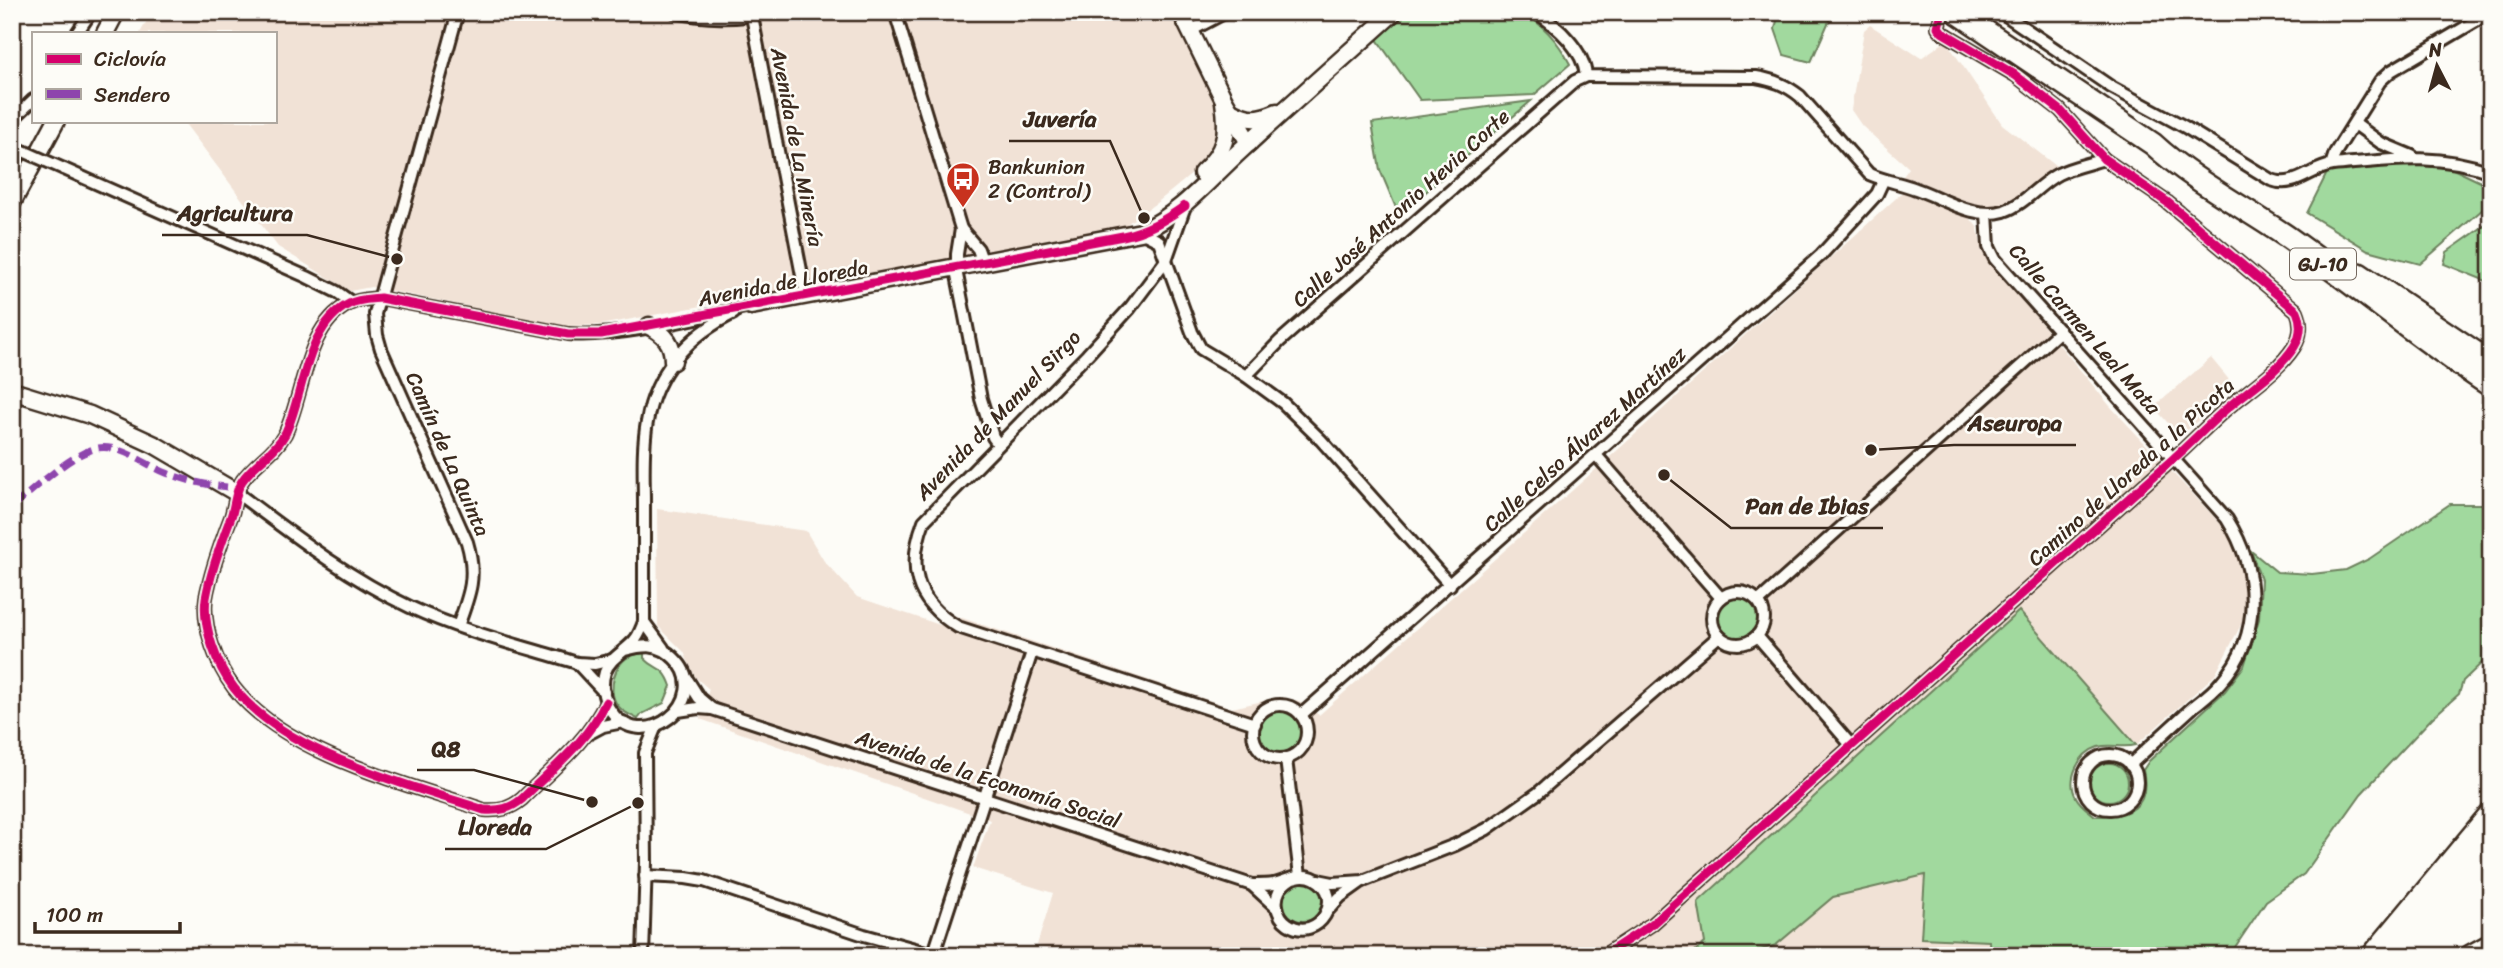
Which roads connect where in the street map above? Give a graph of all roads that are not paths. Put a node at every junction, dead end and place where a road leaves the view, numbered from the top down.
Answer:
1 (84, 12) edge
2 (116, 12) edge
3 (458, 12) edge
4 (675, 12) edge
5 (765, 12) edge
6 (895, 12) edge
7 (1181, 12) edge
8 (1226, 12) edge
9 (1394, 12) edge
10 (1536, 12) edge
11 (1957, 12) edge
12 (2001, 12) edge
13 (2485, 12) edge
14 (1942, 13) edge
15 (752, 16) junction
16 (1190, 31) junction
17 (78, 32) edge
18 (106, 32) edge
19 (1586, 76) junction
20 (32, 101) edge
21 (1228, 105) junction
22 (1286, 109) junction
23 (12, 120) edge
24 (55, 122) edge
25 (2355, 124) junction
26 (1249, 143) junction
27 (2153, 144) junction
28 (12, 146) edge
29 (2414, 157) junction
30 (2104, 159) junction
31 (2331, 165) junction
32 (2491, 172) edge
33 (1884, 181) junction
34 (1189, 201) junction
35 (12, 203) edge
36 (1987, 213) junction
37 (961, 229) junction
38 (1141, 232) junction
39 (1167, 260) junction
40 (983, 263) junction
41 (957, 268) junction
42 (804, 286) dead end
43 (380, 298) junction
44 (351, 303) junction
45 (751, 306) junction
46 (649, 326) junction
47 (2060, 331) junction
48 (673, 361) junction
49 (2488, 375) edge
50 (1247, 376) junction
51 (12, 391) edge
52 (998, 444) junction
53 (1596, 455) junction
54 (2173, 459) junction
55 (237, 493) junction
56 (1450, 585) junction
57 (1721, 598) junction
58 (1759, 601) junction
59 (644, 622) junction
60 (458, 626) junction
61 (1719, 636) junction
62 (1757, 636) junction
63 (625, 650) junction
64 (666, 650) junction
65 (1032, 652) junction
66 (612, 660) junction
67 (577, 663) junction
68 (684, 673) junction
69 (605, 697) junction
70 (712, 709) junction
71 (678, 711) junction
72 (1301, 715) junction
73 (628, 724) junction
74 (1255, 724) junction
75 (656, 726) junction
76 (586, 735) junction
77 (1852, 745) junction
78 (645, 753) junction
79 (1286, 759) junction
80 (2130, 765) junction
81 (986, 798) junction
82 (645, 876) junction
83 (1295, 877) junction
84 (1318, 880) junction
85 (1363, 881) junction
86 (1252, 885) junction
87 (1277, 908) junction
88 (1328, 910) junction
89 (2491, 944) edge
90 (933, 955) edge
91 (643, 956) edge
92 (1603, 956) edge
93 (2471, 956) edge

1 - 17 street
2 - 18 street
3 - 43 street, Camín de La Quinta
4 - 15 street
5 - 15 street
6 - 37 street
7 - 16 street
8 - 16 street
9 - 22 street, Avenida de Manuel Sirgo
10 - 19 street
11 - 27 highway, GJ-10
12 - 31 street
13 - 25 street
14 - 30 street, Camino de Lloreda a la Picota
15 - 42 street, Avenida de La Minería
16 - 21 street
19 - 33 street
19 - 50 street, Calle José Antonio Hevia Corte
20 - 23 street
21 - 22 street
21 - 26 street
21 - 34 street
22 - 26 street, Avenida de Manuel Sirgo
24 - 35 street
25 - 29 street
25 - 31 street
26 - 34 street, Avenida de Manuel Sirgo
27 - 49 highway, GJ-10
27 - 49 highway, GJ-10
28 - 44 street, bridge
29 - 31 street
29 - 32 street
30 - 36 street
30 - 54 street, Camino de Lloreda a la Picota
33 - 36 street
33 - 53 street, Calle Celso Álvarez Martínez
34 - 38 street, Avenida de Lloreda
34 - 39 street, Avenida de Manuel Sirgo
36 - 47 street, Calle Carmen Leal Mata
37 - 40 street
37 - 41 street
38 - 39 street
38 - 40 street, Avenida de Lloreda
39 - 50 street
39 - 52 street, Avenida de Manuel Sirgo
40 - 41 street, Avenida de Lloreda
41 - 45 street, Avenida de Lloreda
41 - 52 street
43 - 44 street
43 - 46 street, Avenida de Lloreda
43 - 60 street, Camín de La Quinta
44 - 55 street
45 - 46 street, Avenida de Lloreda
45 - 48 street
46 - 48 street
47 - 54 street, Calle Carmen Leal Mata
47 - 58 street
48 - 59 street
50 - 56 street
51 - 55 street
52 - 65 street, Avenida de Manuel Sirgo
53 - 56 street, Calle Celso Álvarez Martínez
53 - 57 street
54 - 77 street, Camino de Lloreda a la Picota
54 - 80 street, Calle Carmen Leal Mata
55 - 60 street
55 - 76 street
56 - 72 street, Calle Celso Álvarez Martínez
57 - 58 street
57 - 61 street
58 - 62 street
59 - 63 street
59 - 64 street
60 - 67 street
61 - 62 street
61 - 85 street
62 - 77 street
63 - 64 street
63 - 66 street
64 - 68 street
65 - 74 street, Avenida de Manuel Sirgo
65 - 81 street
66 - 67 street
66 - 69 street
67 - 69 street
68 - 70 street
68 - 71 street
69 - 73 street
69 - 76 street
70 - 71 street, Avenida de la Economía Social
70 - 81 street, Avenida de la Economía Social
71 - 75 street
72 - 74 street
72 - 79 street
73 - 75 street
73 - 76 street
73 - 78 street
74 - 79 street
75 - 78 street
77 - 92 street, Camino de Lloreda a la Picota
78 - 82 street
79 - 83 street
80 - 80 street
81 - 86 street, Avenida de la Economía Social
81 - 90 street
82 - 90 street
82 - 91 street
83 - 84 street
83 - 86 street, Avenida de la Economía Social
83 - 87 street
84 - 85 street
84 - 88 street
85 - 88 street
86 - 87 street, Avenida de la Economía Social
87 - 88 street
89 - 93 highway

